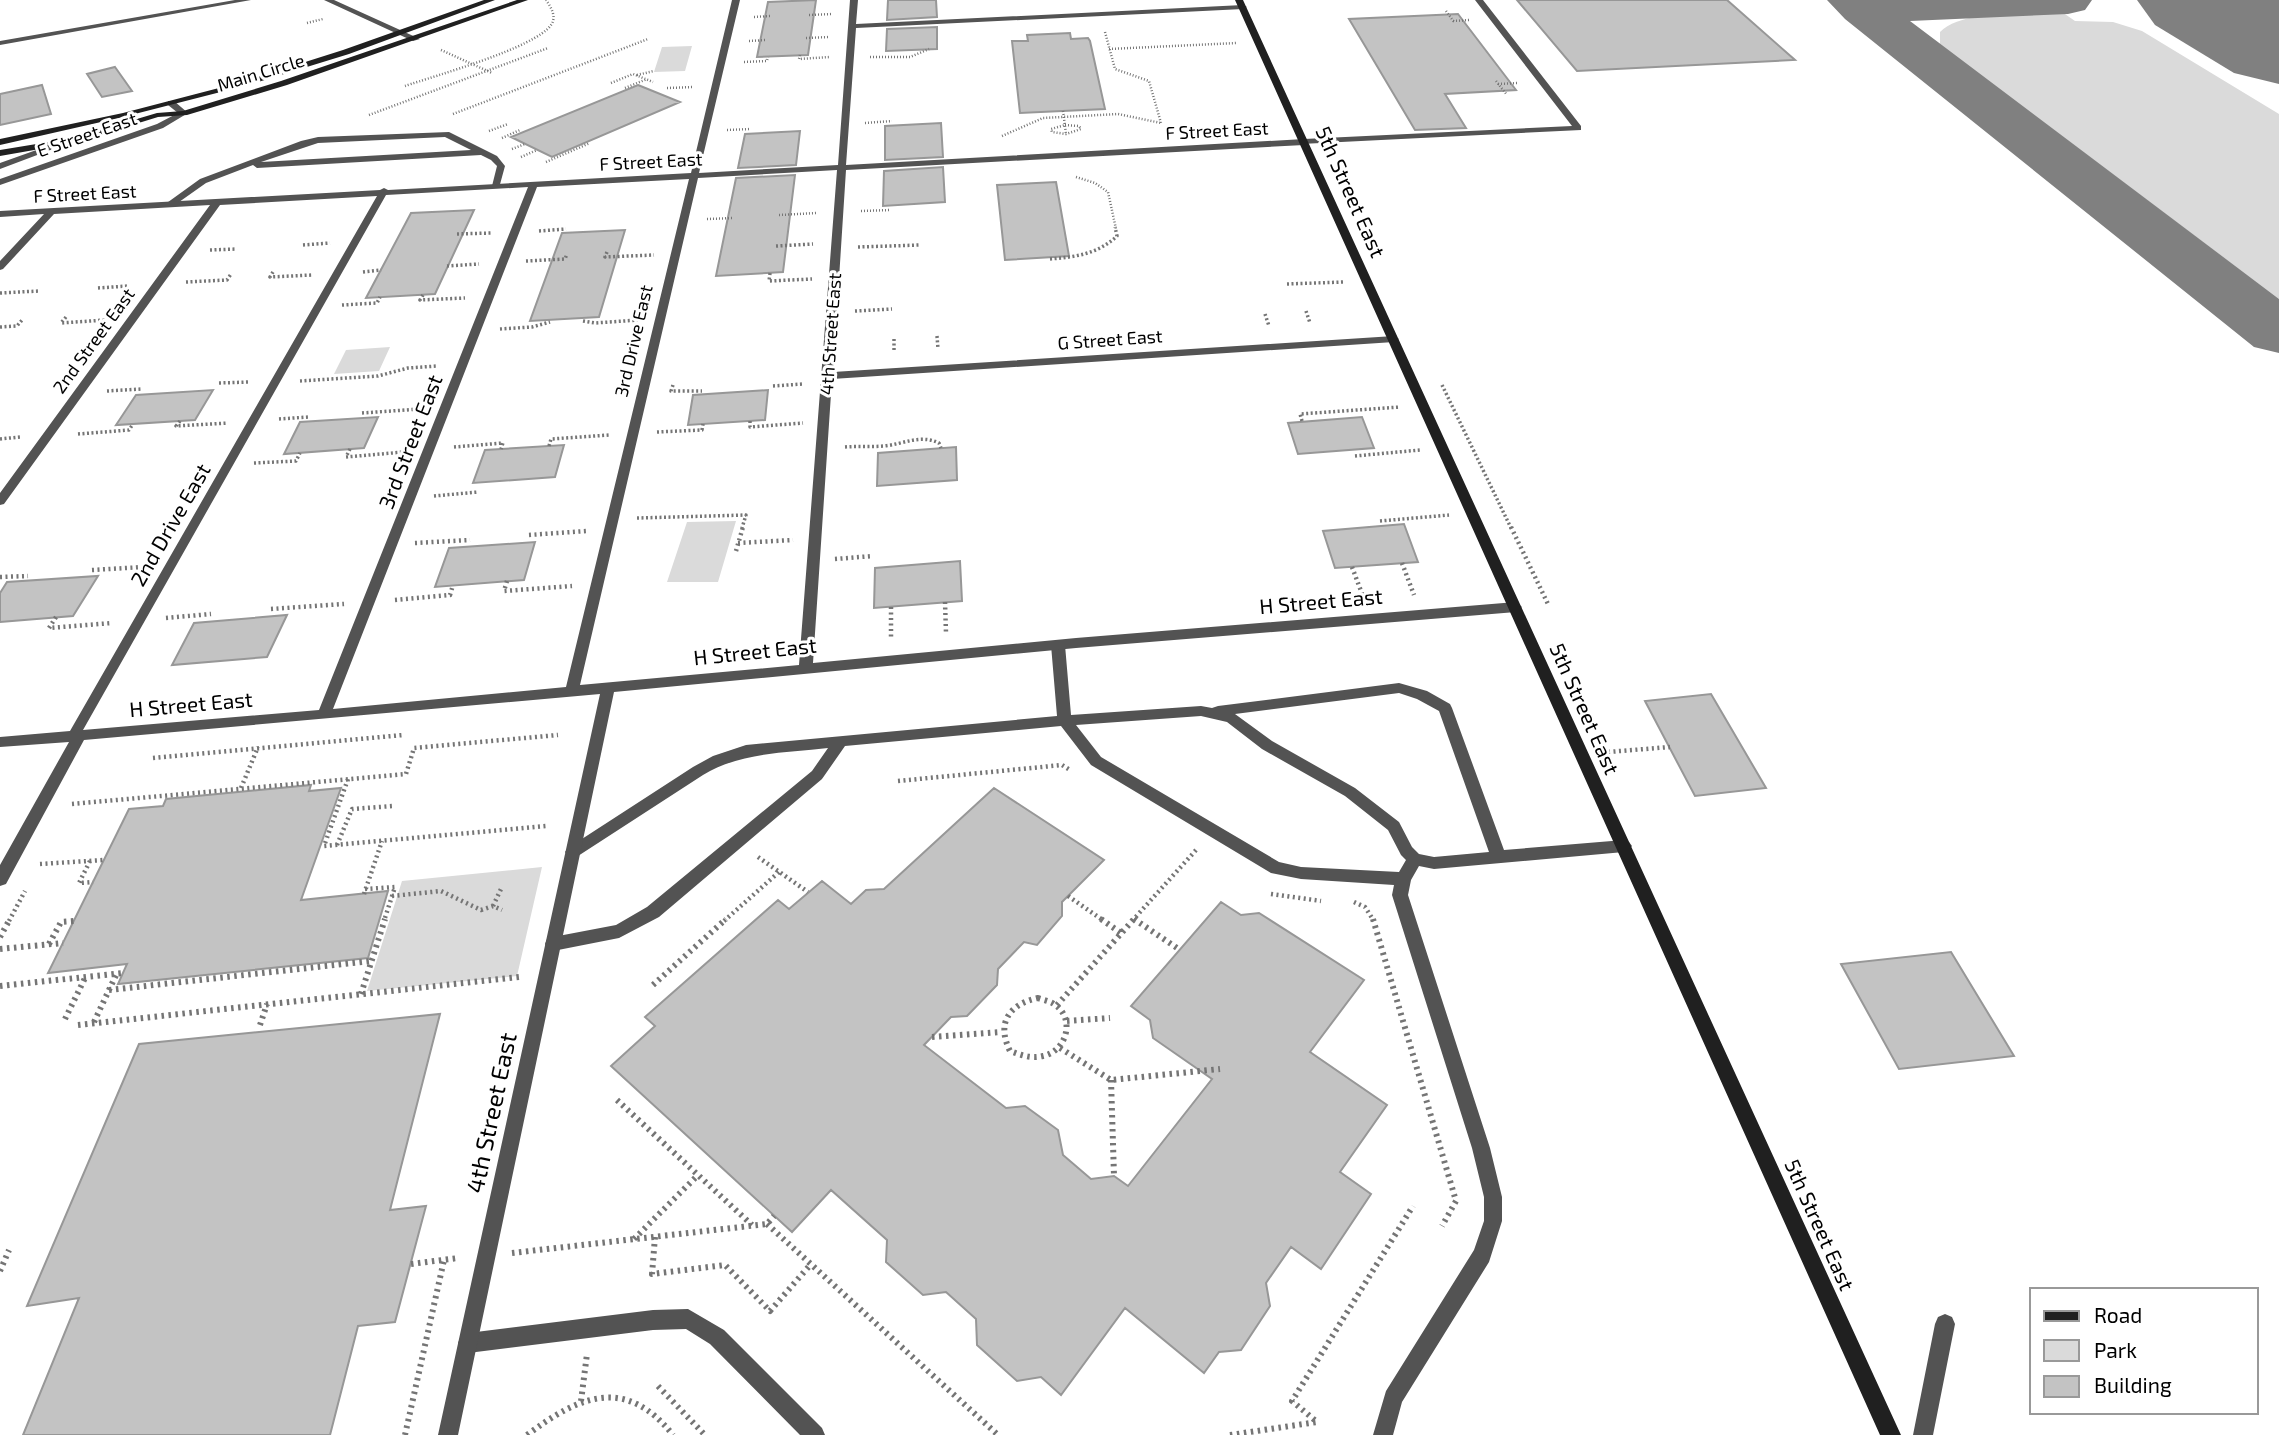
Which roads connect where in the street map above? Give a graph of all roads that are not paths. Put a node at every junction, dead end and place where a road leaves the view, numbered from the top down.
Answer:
1 (247, 0) edge
2 (328, 0) edge
3 (491, 0) edge
4 (524, 0) edge
5 (736, 0) edge
6 (854, 0) edge
7 (1479, 0) edge
8 (1241, 4) edge
9 (852, 26) junction
10 (401, 31) junction
11 (416, 38) junction
12 (0, 43) edge
13 (171, 103) junction
14 (184, 113) junction
15 (74, 140) junction
16 (0, 142) edge
17 (1304, 142) junction
18 (482, 152) junction
19 (0, 153) edge
20 (0, 166) edge
21 (242, 166) junction
22 (842, 168) junction
23 (693, 176) junction
24 (0, 182) edge
25 (534, 184) junction
26 (496, 186) junction
27 (384, 191) junction
28 (217, 202) junction
29 (169, 205) junction
30 (51, 212) junction
31 (0, 214) edge
32 (0, 267) edge
33 (1394, 339) junction
34 (828, 376) junction
35 (0, 501) edge
36 (1516, 607) junction
37 (1058, 645) junction
38 (806, 667) junction
39 (608, 688) junction
40 (572, 692) junction
41 (1214, 712) junction
42 (324, 715) junction
43 (1064, 720) junction
44 (79, 736) junction
45 (841, 741) junction
46 (0, 743) edge
47 (1624, 846) junction
48 (573, 852) junction
49 (1499, 857) junction
50 (1415, 859) junction
51 (0, 878) edge
52 (1403, 879) junction
53 (553, 944) junction
54 (1945, 1324) dead end
55 (468, 1343) junction
56 (448, 1435) edge
57 (815, 1435) edge
58 (1382, 1435) edge
59 (1891, 1435) edge
60 (1923, 1435) edge

1 - 12 street
2 - 10 street
3 - 10 street, Main Circle
4 - 11 street, Main Circle
5 - 23 street, 3rd Drive East
6 - 9 street, 4th Street East
7 - 17 street, F Street East
8 - 9 street
8 - 17 street, 5th Street East
9 - 22 street, 4th Street East
10 - 11 street
10 - 13 street, Main Circle
11 - 14 street, Main Circle
13 - 14 street
13 - 16 street, Main Circle
14 - 15 street, Main Circle
14 - 24 street, E Street East
15 - 19 street, Main Circle
15 - 20 street, E Street East
17 - 22 street, F Street East
17 - 33 street, 5th Street East
18 - 21 street
18 - 21 street
18 - 26 street
21 - 29 street
22 - 23 street, F Street East
22 - 34 street, 4th Street East
23 - 25 street, F Street East
23 - 40 street, 3rd Drive East
25 - 26 street, F Street East
25 - 42 street, 3rd Street East
26 - 27 street, F Street East
27 - 28 street, F Street East
27 - 44 street, 2nd Drive East
28 - 29 street, F Street East
28 - 35 street, 2nd Street East
29 - 30 street, F Street East
30 - 31 street, F Street East
30 - 32 street
33 - 34 street, G Street East
33 - 36 street, 5th Street East
34 - 38 street, 4th Street East
36 - 37 street, H Street East
36 - 47 street, 5th Street East
37 - 38 street, H Street East
37 - 43 street
38 - 39 street, H Street East
39 - 40 street, H Street East
39 - 48 street, 4th Street East
40 - 42 street, H Street East
41 - 43 street
41 - 49 street
41 - 50 street
42 - 44 street, H Street East
43 - 45 street
43 - 52 street
44 - 46 street, H Street East
44 - 51 street, 2nd Drive East
45 - 48 street
45 - 53 street
47 - 49 street
47 - 59 street, 5th Street East
48 - 53 street, 4th Street East
49 - 50 street
50 - 52 street
52 - 58 street
53 - 55 street, 4th Street East
54 - 60 street
55 - 56 street, 4th Street East
55 - 57 street

